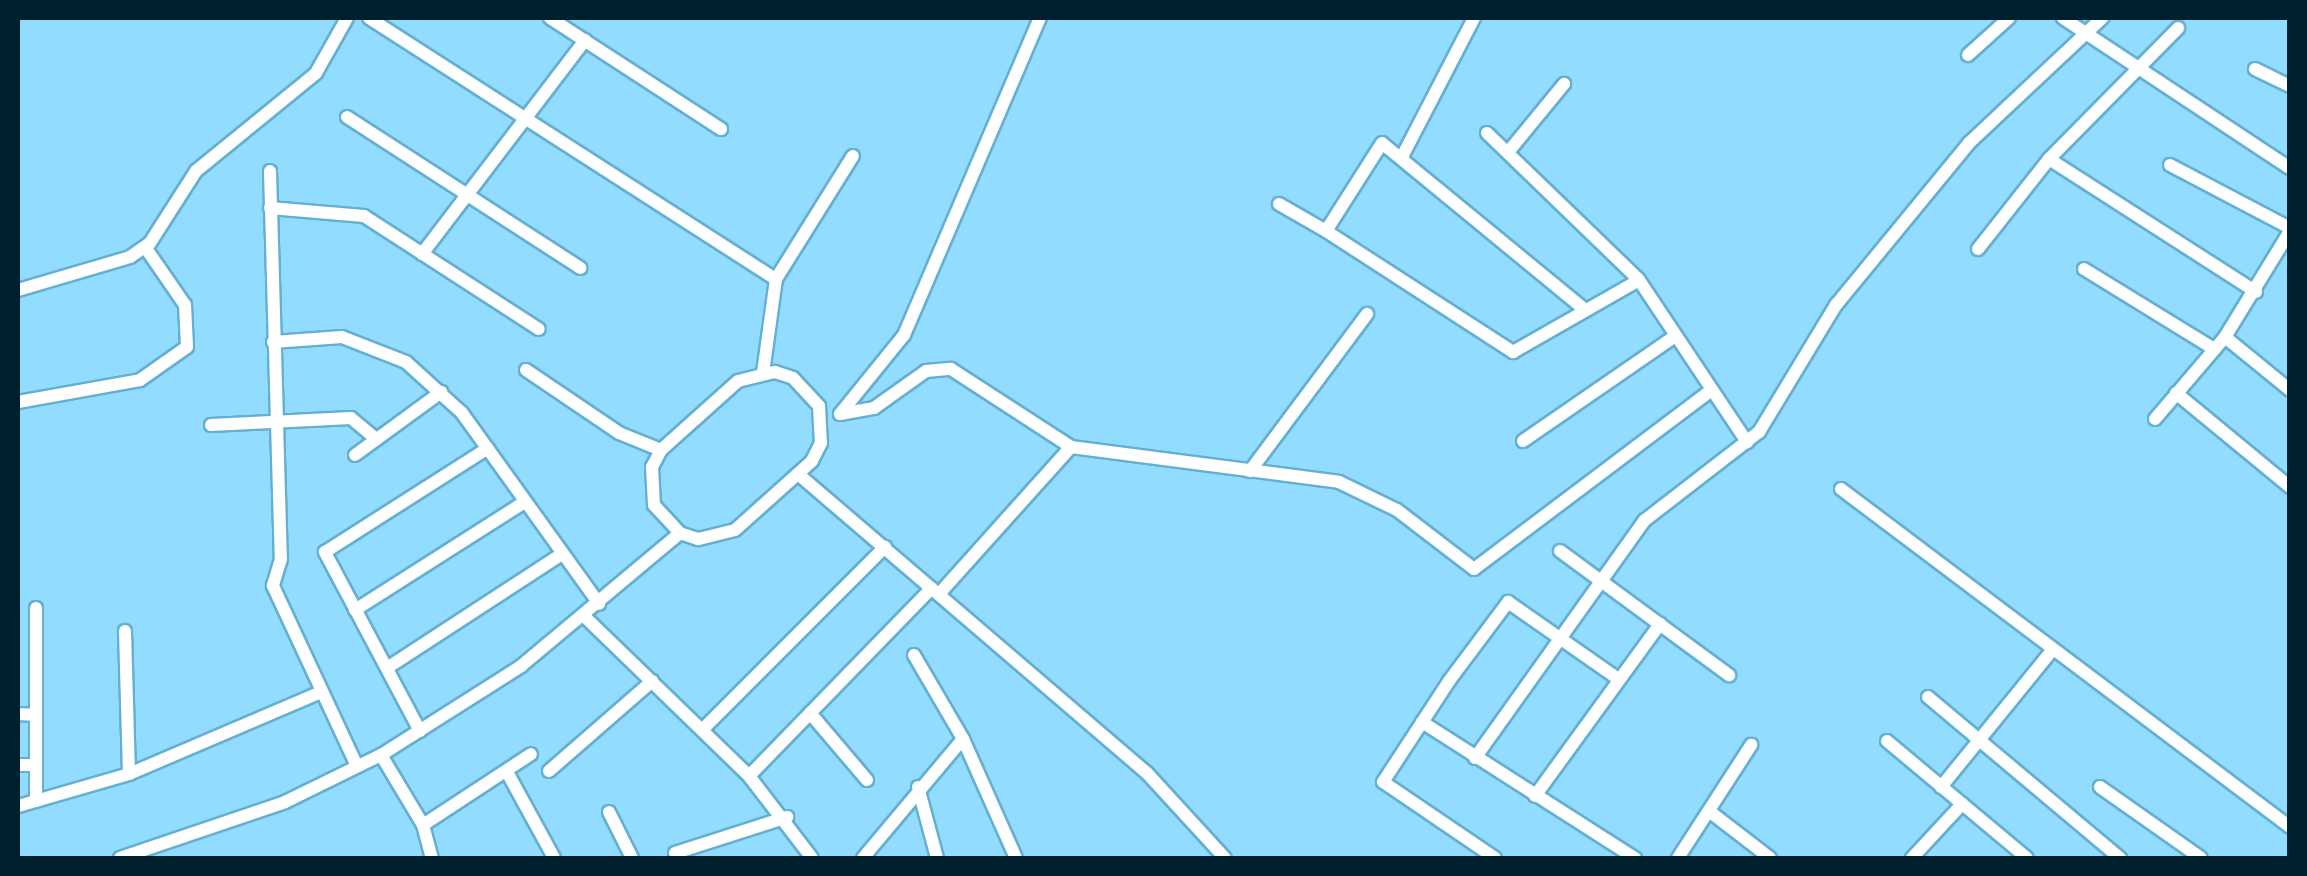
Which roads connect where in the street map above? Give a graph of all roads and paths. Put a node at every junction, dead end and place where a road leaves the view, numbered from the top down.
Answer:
1 (347, 18) edge
2 (369, 18) edge
3 (550, 18) edge
4 (1040, 18) edge
5 (1474, 18) edge
6 (2009, 18) edge
7 (2062, 18) edge
8 (2102, 18) edge
9 (2178, 28) dead end
10 (2084, 34) junction
11 (584, 40) junction
12 (1968, 55) dead end
13 (2134, 68) junction
14 (2255, 69) dead end
15 (1564, 84) dead end
16 (2290, 86) edge
17 (348, 117) dead end
18 (525, 118) junction
19 (720, 130) dead end
20 (1487, 133) dead end
21 (1509, 152) junction
22 (1403, 155) junction
23 (854, 156) dead end
24 (2049, 159) junction
25 (2170, 165) dead end
26 (2290, 168) edge
27 (270, 171) dead end
28 (466, 196) junction
29 (1279, 204) dead end
30 (270, 208) junction
31 (1326, 230) junction
32 (2290, 230) edge
33 (145, 247) junction
34 (1978, 249) dead end
35 (422, 254) junction
36 (580, 268) dead end
37 (2084, 269) dead end
38 (776, 279) junction
39 (1639, 280) junction
40 (18, 290) edge
41 (2256, 292) junction
42 (1584, 309) junction
43 (1367, 314) dead end
44 (539, 329) dead end
45 (1674, 336) junction
46 (2224, 337) junction
47 (273, 342) junction
48 (2214, 349) junction
49 (526, 370) dead end
50 (763, 373) junction
51 (2290, 390) edge
52 (1710, 391) junction
53 (441, 392) junction
54 (2176, 394) junction
55 (18, 402) edge
56 (840, 414) junction
57 (2154, 419) dead end
58 (276, 420) junction
59 (823, 424) junction
60 (211, 425) dead end
61 (376, 439) junction
62 (1523, 441) dead end
63 (1748, 442) junction
64 (1071, 446) junction
65 (488, 448) junction
66 (660, 450) junction
67 (355, 455) dead end
68 (1250, 471) junction
69 (798, 474) junction
70 (2290, 487) edge
71 (1841, 488) dead end
72 (523, 503) junction
73 (680, 533) junction
74 (885, 548) junction
75 (1560, 551) dead end
76 (562, 554) junction
77 (1600, 580) junction
78 (936, 591) junction
79 (599, 604) junction
80 (36, 608) dead end
81 (356, 610) junction
82 (585, 617) junction
83 (1660, 624) junction
84 (125, 631) dead end
85 (1560, 638) junction
86 (2050, 653) junction
87 (914, 655) dead end
88 (386, 668) junction
89 (1730, 674) dead end
90 (1617, 678) junction
91 (652, 681) junction
92 (318, 693) junction
93 (1928, 698) dead end
94 (18, 714) edge
95 (810, 714) junction
96 (36, 715) junction
97 (1422, 722) junction
98 (702, 730) junction
99 (420, 731) junction
100 (963, 739) junction
101 (1979, 740) junction
102 (1886, 741) dead end
103 (1750, 745) dead end
104 (531, 754) dead end
105 (381, 755) junction
106 (1474, 758) junction
107 (355, 762) junction
108 (18, 764) edge
109 (36, 765) junction
110 (549, 771) dead end
111 (507, 772) junction
112 (130, 774) junction
113 (749, 776) junction
114 (867, 780) dead end
115 (918, 787) junction
116 (1941, 787) junction
117 (2100, 787) dead end
118 (1536, 796) junction
119 (36, 801) junction
120 (1962, 804) junction
121 (18, 806) edge
122 (1708, 810) junction
123 (609, 812) dead end
124 (787, 817) junction
125 (423, 825) junction
126 (2290, 826) edge
127 (173, 843) junction
128 (675, 853) dead end
129 (120, 858) edge
130 (178, 858) edge
131 (432, 858) edge
132 (554, 858) edge
133 (632, 858) edge
134 (812, 858) edge
135 (863, 858) edge
136 (937, 858) edge
137 (1016, 858) edge
138 (1224, 858) edge
139 (1495, 858) edge
140 (1635, 858) edge
141 (1678, 858) edge
142 (1770, 858) edge
143 (1912, 858) edge
144 (2027, 858) edge
145 (2120, 858) edge
146 (2200, 858) edge

1 - 33 street
2 - 18 street
3 - 11 street
4 - 56 street
5 - 22 street
6 - 12 street
7 - 10 street
8 - 10 street
9 - 13 street
10 - 13 street
10 - 63 street
11 - 18 street
11 - 19 street
13 - 24 street
13 - 26 street
14 - 16 street
15 - 21 street
17 - 28 street
18 - 28 street
18 - 38 street
20 - 21 street
21 - 39 street
22 - 31 street
22 - 42 street
23 - 38 street
24 - 34 street
24 - 41 street
25 - 32 street
27 - 30 street
28 - 35 street
28 - 36 street
29 - 31 street
30 - 35 street
30 - 47 street
31 - 42 street
32 - 41 street
33 - 40 street
33 - 55 street
35 - 44 street
37 - 48 street
38 - 50 street
39 - 42 street
39 - 45 street
41 - 46 street
43 - 68 street
45 - 52 street
45 - 62 street
46 - 48 street
46 - 51 street
47 - 53 street
47 - 58 street
48 - 54 street
49 - 66 street
50 - 59 street
50 - 66 street
52 - 63 street
52 - 68 street
53 - 61 street
53 - 65 street
54 - 57 street
54 - 70 street
56 - 59 street
56 - 64 street
58 - 60 street
58 - 61 street
58 - 92 street
59 - 69 street
61 - 67 street
63 - 77 street
64 - 68 street
64 - 78 street
65 - 72 street
65 - 81 street
66 - 73 street
69 - 73 street
69 - 74 street
71 - 86 street
72 - 76 street
72 - 81 street
73 - 79 street
74 - 78 street
74 - 98 street
75 - 77 street
76 - 79 street
76 - 88 street
77 - 83 street
77 - 85 street
78 - 95 street
78 - 138 street
79 - 82 street
80 - 96 street
81 - 88 street
82 - 91 street
82 - 99 street
83 - 89 street
83 - 90 street
84 - 112 street
85 - 90 street
85 - 97 street
85 - 106 street
86 - 101 street
86 - 126 street
87 - 100 street
88 - 99 street
90 - 118 street
91 - 98 street
91 - 110 street
92 - 107 street
92 - 112 street
93 - 101 street
94 - 96 street
95 - 113 street
95 - 114 street
96 - 109 street
97 - 106 street
97 - 139 street
98 - 113 street
99 - 105 street
100 - 115 street
100 - 137 street
101 - 116 street
101 - 145 street
102 - 116 street
103 - 122 street
104 - 111 street
105 - 107 street
105 - 125 street
106 - 118 street
107 - 127 street
108 - 109 street
109 - 119 street
111 - 125 street
111 - 132 street
112 - 119 street
113 - 124 street
115 - 135 street
115 - 136 street
116 - 120 street
117 - 146 street
118 - 140 street
119 - 121 street
120 - 143 street
120 - 144 street
122 - 141 street
122 - 142 street
123 - 133 street
124 - 128 street
124 - 134 street
125 - 131 street
127 - 129 street
127 - 130 street

